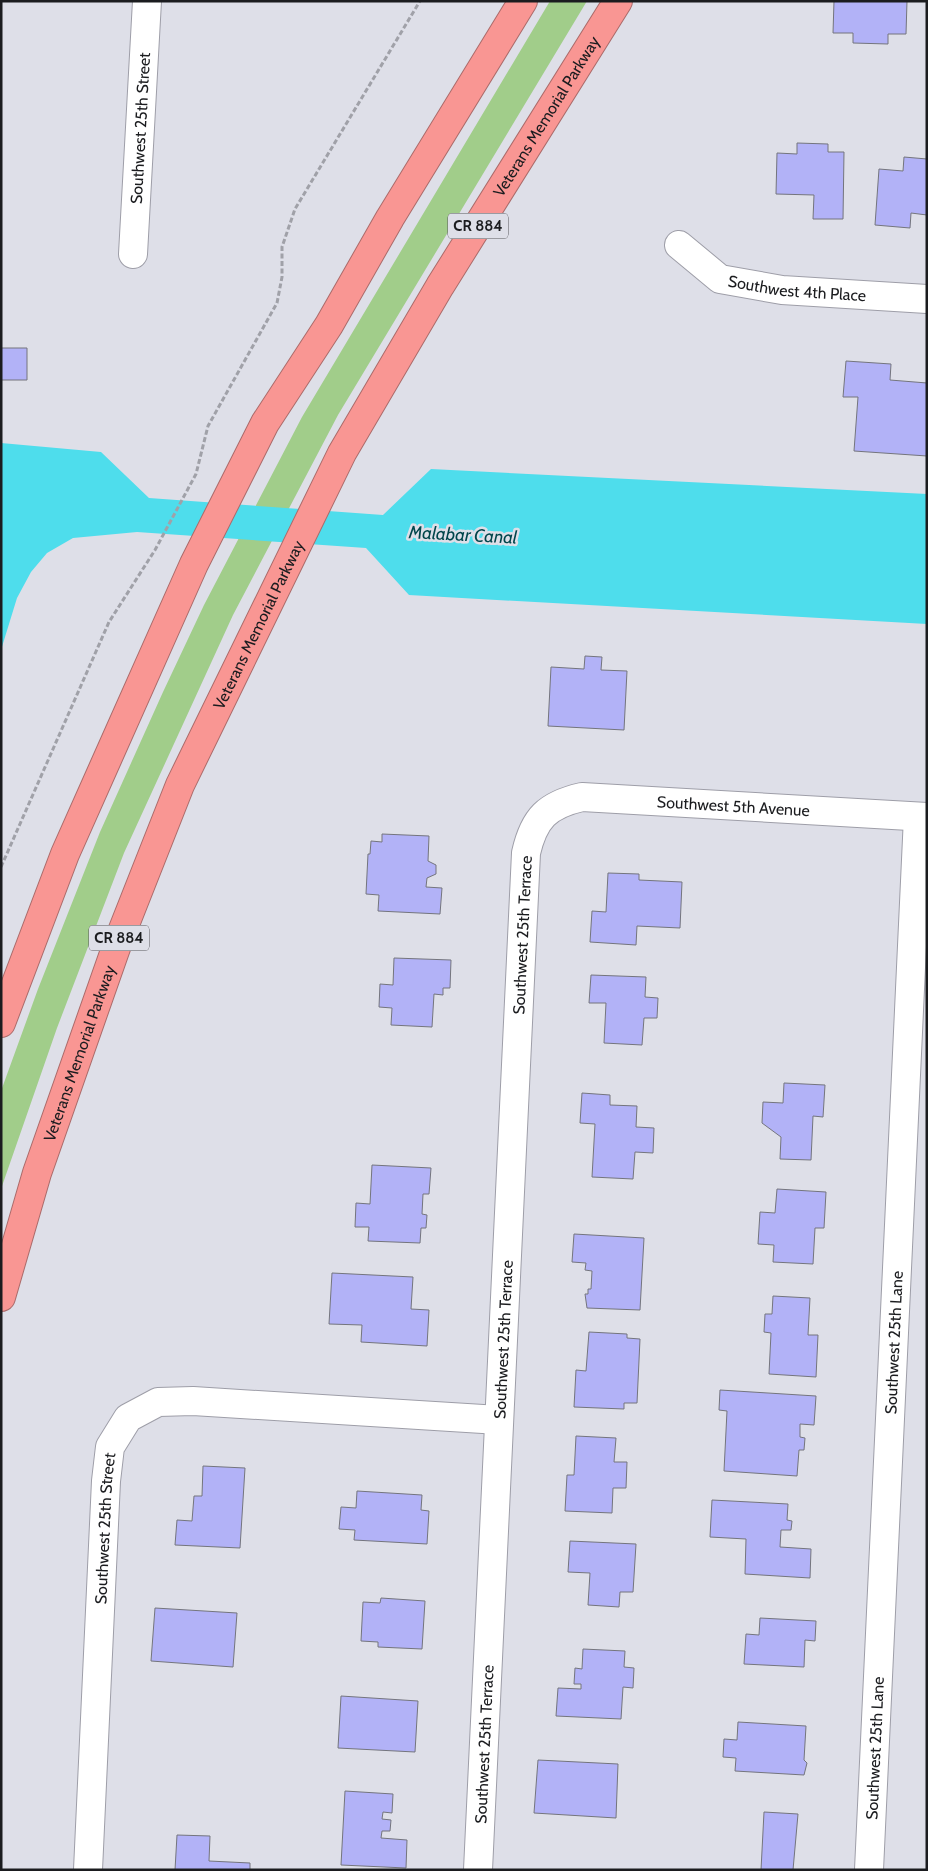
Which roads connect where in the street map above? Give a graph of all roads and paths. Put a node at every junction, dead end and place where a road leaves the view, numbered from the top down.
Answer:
1 (147, 1) edge
2 (420, 1) edge
3 (523, 1) edge
4 (618, 1) edge
5 (679, 245) dead end
6 (133, 254) dead end
7 (927, 299) edge
8 (544, 813) joint
9 (922, 817) edge
10 (1, 867) edge
11 (1, 1023) edge
12 (1, 1296) edge
13 (499, 1420) junction
14 (88, 1870) edge
15 (478, 1870) edge
16 (869, 1870) edge

1 - 6 street, Southwest 25th Street
2 - 10 path
3 - 11 highway
4 - 12 highway, Veterans Memorial Parkway / CR 884
5 - 7 street, Southwest 4th Place
8 - 9 street, Southwest 5th Avenue
8 - 13 street, Southwest 25th Terrace
9 - 16 street, Southwest 25th Lane
13 - 14 street, Southwest 25th Street
13 - 15 street, Southwest 25th Terrace

